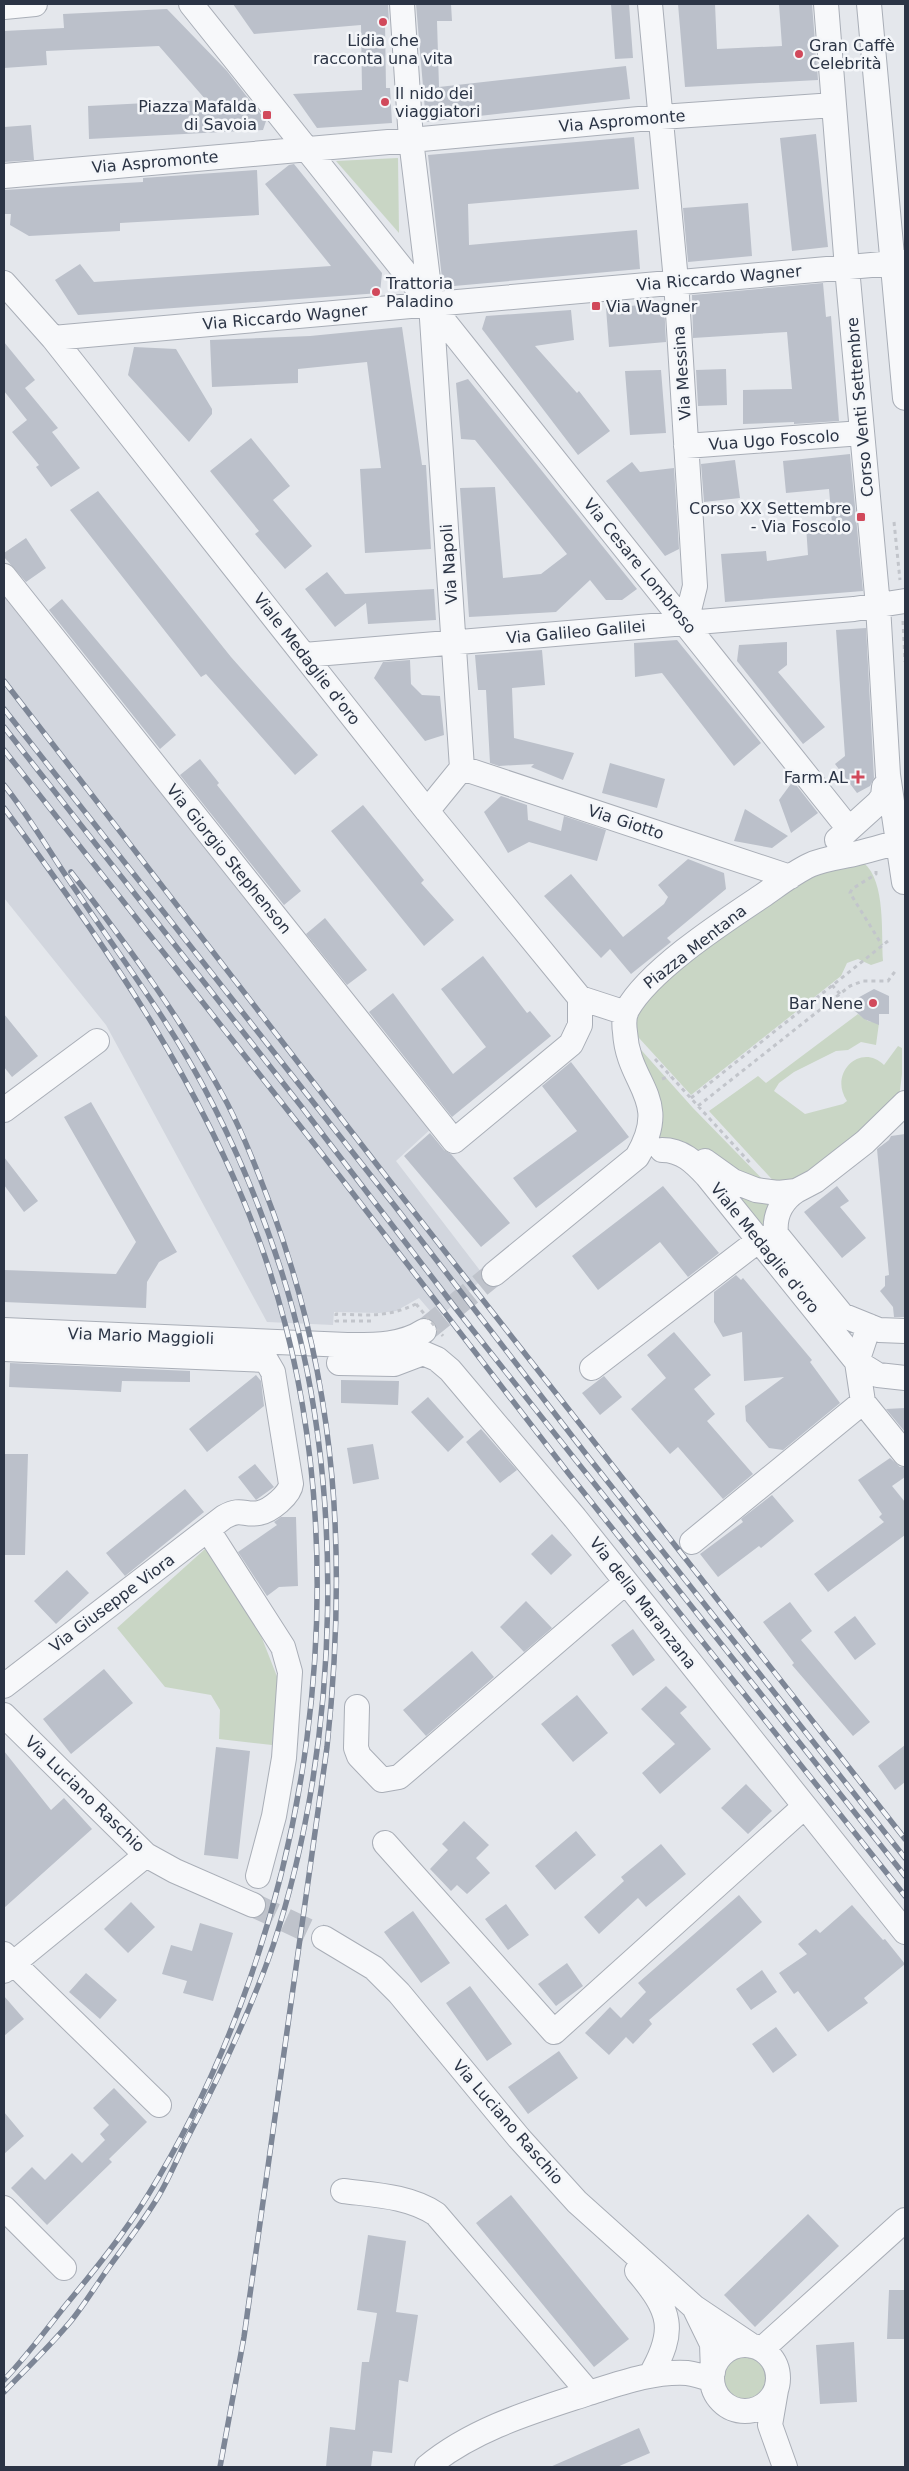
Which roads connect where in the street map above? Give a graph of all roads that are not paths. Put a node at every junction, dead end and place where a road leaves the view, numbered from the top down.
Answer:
1 (35, 4) edge
2 (191, 4) edge
3 (402, 4) edge
4 (650, 4) edge
5 (826, 4) edge
6 (869, 4) edge
7 (4, 7) edge
8 (834, 104) junction
9 (661, 117) junction
10 (411, 140) junction
11 (306, 149) junction
12 (4, 176) edge
13 (899, 263) edge
14 (847, 268) junction
15 (676, 281) junction
16 (4, 283) edge
17 (431, 304) junction
18 (53, 338) junction
19 (905, 398) edge
20 (862, 434) junction
21 (686, 446) junction
22 (4, 576) edge
23 (905, 601) edge
24 (878, 606) junction
25 (686, 622) junction
26 (454, 642) junction
27 (304, 655) junction
28 (462, 768) junction
29 (889, 784) junction
30 (427, 811) junction
31 (849, 829) junction
32 (902, 841) edge
33 (810, 865) junction
34 (790, 877) junction
35 (905, 882) edge
36 (580, 998) junction
37 (626, 1013) junction
38 (97, 1041) dead end
39 (905, 1103) edge
40 (6, 1104) edge
41 (662, 1150) junction
42 (637, 1157) junction
43 (787, 1192) junction
44 (767, 1237) junction
45 (494, 1274) tunnel mouth
46 (869, 1326) junction
47 (4, 1330) edge
48 (905, 1331) edge
49 (433, 1334) tunnel mouth
50 (4, 1349) edge
51 (857, 1362) junction
52 (339, 1363) dead end
53 (592, 1368) dead end
54 (905, 1378) edge
55 (864, 1402) junction
56 (905, 1454) edge
57 (214, 1525) junction
58 (692, 1542) dead end
59 (626, 1582) junction
60 (4, 1686) edge
61 (357, 1707) dead end
62 (4, 1715) edge
63 (804, 1806) junction
64 (385, 1843) dead end
65 (146, 1855) junction
66 (258, 1876) dead end
67 (253, 1905) tunnel mouth
68 (905, 1932) edge
69 (324, 1938) tunnel mouth
70 (7, 1963) edge
71 (159, 2106) dead end
72 (343, 2191) dead end
73 (577, 2202) junction
74 (4, 2208) edge
75 (905, 2220) edge
76 (64, 2268) dead end
77 (694, 2307) junction
78 (757, 2348) junction
79 (650, 2376) junction
80 (713, 2376) junction
81 (776, 2388) junction
82 (589, 2393) junction
83 (731, 2407) junction
84 (428, 2467) edge
85 (784, 2467) edge

1 - 7 street
2 - 11 street
3 - 10 street
4 - 9 street, Via Messina
5 - 8 street, Corso Venti Settembre
6 - 13 street
8 - 9 street, Via Aspromonte
8 - 14 street, Corso Venti Settembre
9 - 10 street, Via Aspromonte
9 - 15 street, Via Messina
10 - 11 street, Via Aspromonte
10 - 17 street, Via Napoli
11 - 12 street, Via Aspromonte
11 - 17 street, Via Cesare Lombroso
13 - 14 street
13 - 19 street
14 - 15 street, Via Riccardo Wagner
14 - 20 street, Corso Venti Settembre
15 - 17 street, Via Riccardo Wagner
15 - 21 street, Via Messina
16 - 18 street, Viale Medaglie d'oro
17 - 18 street, Via Riccardo Wagner
17 - 25 street, Via Cesare Lombroso
17 - 26 street, Via Napoli
18 - 27 street, Viale Medaglie d'oro
20 - 21 street, Vua Ugo Foscolo
20 - 24 street, Corso Venti Settembre
21 - 25 street, Via Messina
22 - 36 street, Via Giorgio Stephenson
23 - 24 street
24 - 25 street, Via Galileo Galilei
24 - 29 street, Corso Venti Settembre
25 - 26 street, Via Galileo Galilei
25 - 31 street, Via Cesare Lombroso
26 - 27 street, Via Galileo Galilei
26 - 28 street, Via Napoli
27 - 30 street, Viale Medaglie d'oro
28 - 30 street
28 - 34 street, Via Giotto
29 - 31 street, Piazza Mentana
29 - 32 street, Corso Venti Settembre
30 - 36 street, Viale Medaglie d'oro
31 - 33 street, Piazza Mentana
32 - 33 street, Piazza Mentana
32 - 35 street, Corso Venti Settembre
33 - 34 street, Piazza Mentana
34 - 37 street, Piazza Mentana
36 - 37 street
37 - 42 street
38 - 40 street
39 - 43 street
41 - 42 street
41 - 43 street
41 - 44 street, Viale Medaglie d'oro
42 - 45 street
43 - 44 street, Viale Medaglie d'oro
44 - 46 street, Viale Medaglie d'oro
44 - 51 street, Viale Medaglie d'oro
44 - 53 street
46 - 48 street, Viale Medaglie d'oro
46 - 51 street
47 - 49 street, Via Mario Maggioli
50 - 57 street, Via Giuseppe Viora
51 - 54 street
51 - 55 street
52 - 59 street, Via della Maranzana
55 - 56 street
55 - 58 street
57 - 60 street, Via Giuseppe Viora
57 - 66 street
59 - 61 street
59 - 63 street, Via della Maranzana
62 - 65 street, Via Luciano Raschio
63 - 64 street
63 - 68 street, Via della Maranzana
65 - 67 street, Via Luciano Raschio
65 - 70 street
69 - 73 street, Via Luciano Raschio
70 - 71 street
72 - 82 street
73 - 77 street, Via Luciano Raschio
73 - 79 street
74 - 76 street
75 - 78 street
77 - 78 street
77 - 80 street
78 - 80 street
78 - 81 street
79 - 80 street
79 - 82 street
80 - 83 street
81 - 83 street
81 - 85 street
82 - 84 street
83 - 85 street

